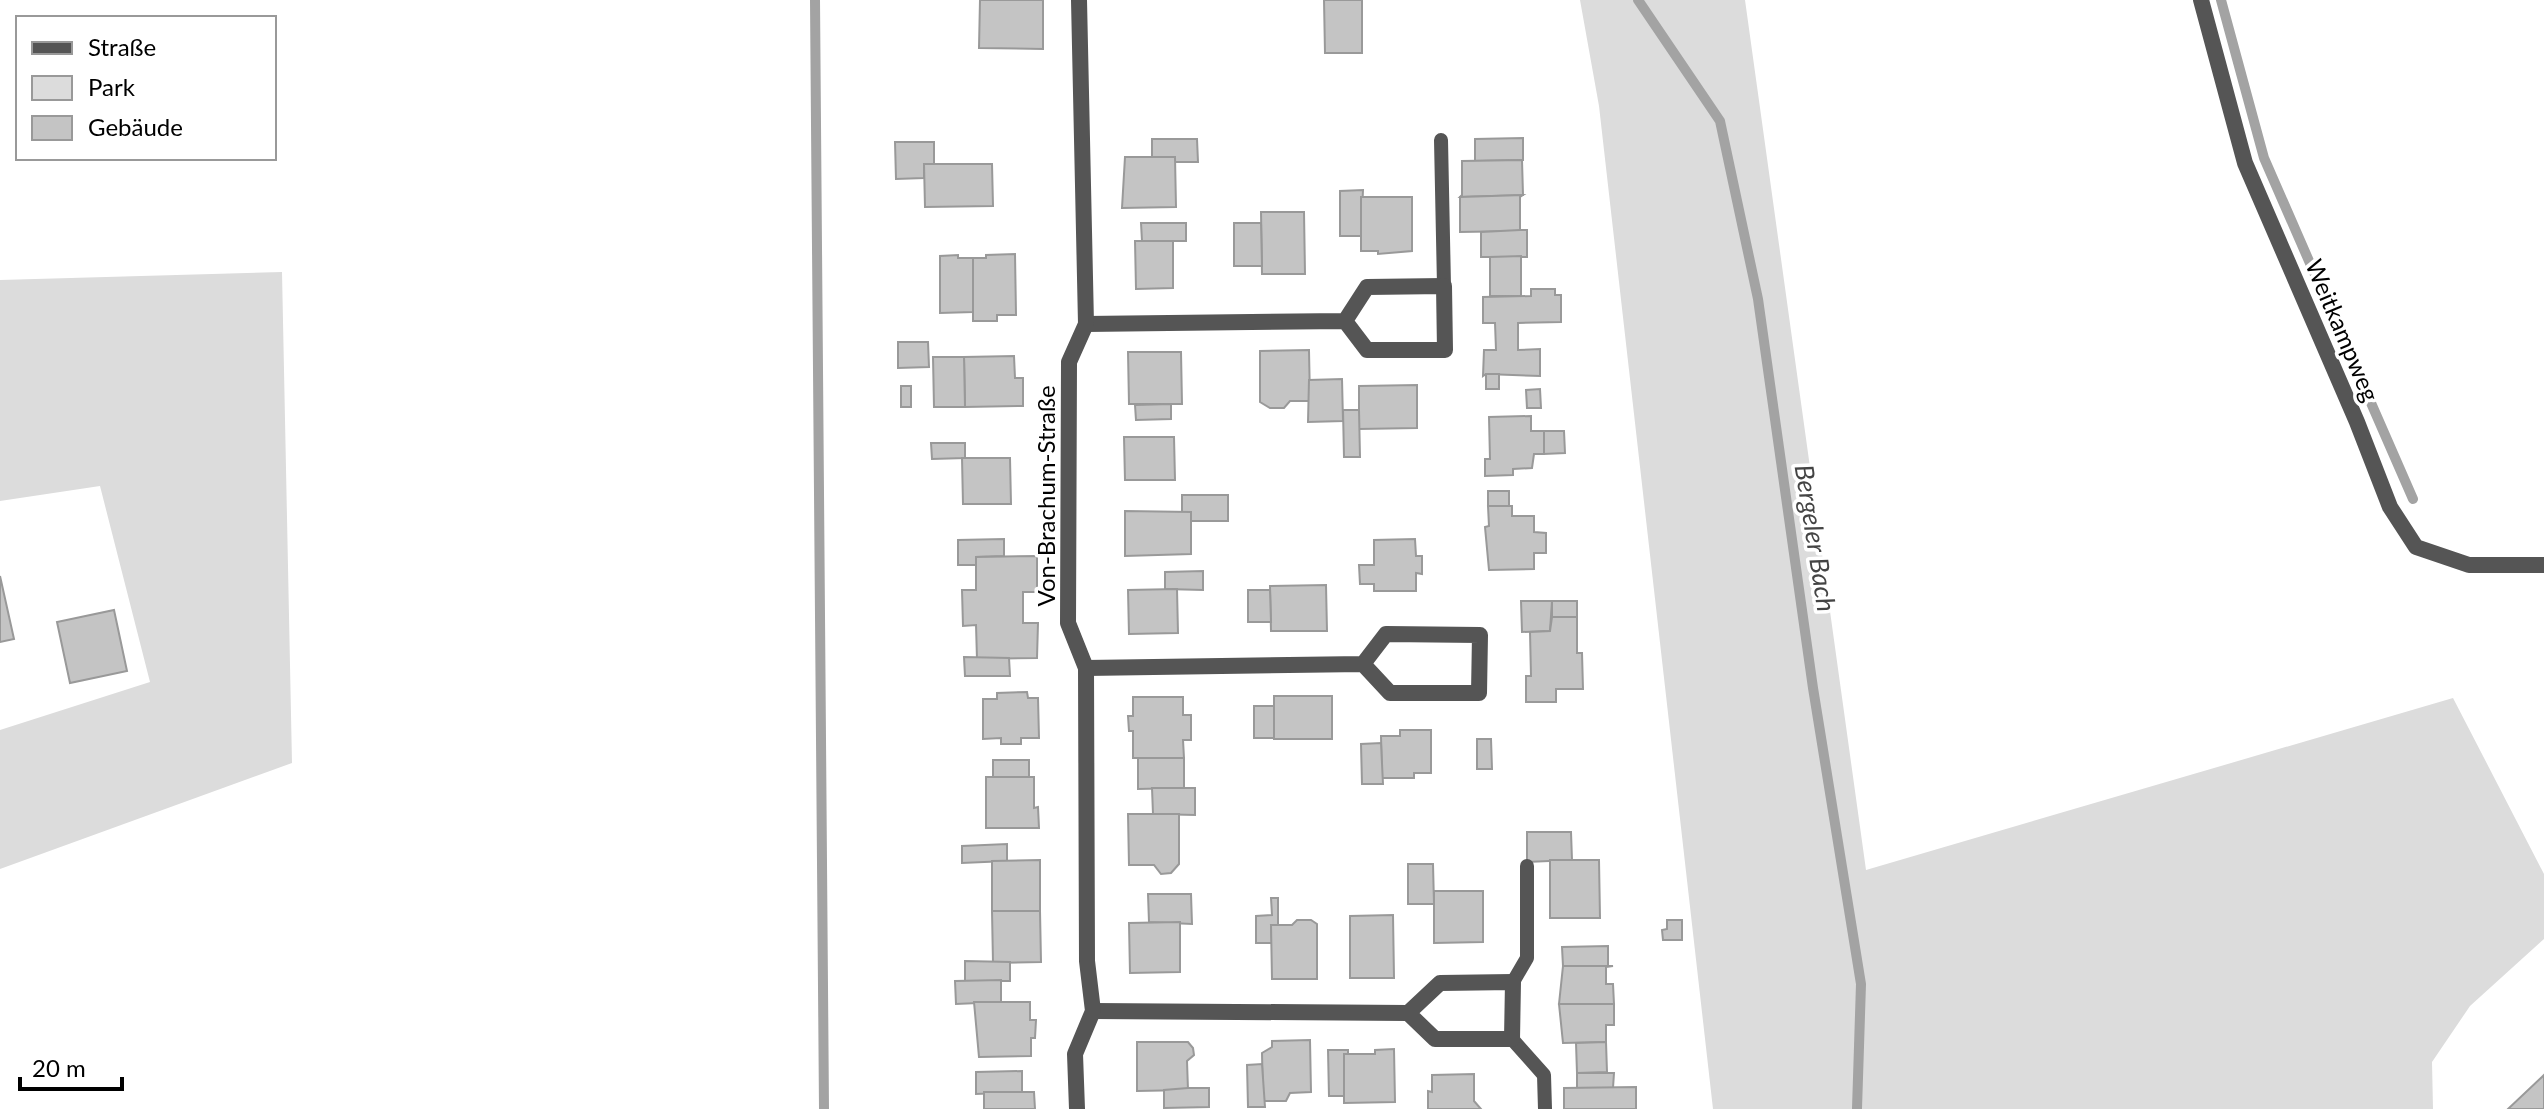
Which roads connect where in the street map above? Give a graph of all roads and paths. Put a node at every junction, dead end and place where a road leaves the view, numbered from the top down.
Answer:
1 (1079, 0) edge
2 (2201, 0) edge
3 (1441, 140) dead end
4 (1444, 286) junction
5 (1345, 321) junction
6 (1086, 324) junction
7 (2544, 565) edge
8 (1363, 664) junction
9 (1086, 668) junction
10 (1527, 866) dead end
11 (1513, 982) junction
12 (1093, 1011) junction
13 (1408, 1013) junction
14 (1512, 1039) junction
15 (1077, 1109) edge
16 (1545, 1109) edge

1 - 6 street, Von-Brachum-Straße
2 - 7 street, Weitkampweg
3 - 4 lane
4 - 5 street
4 - 5 street
5 - 6 street
6 - 9 street, Von-Brachum-Straße
8 - 8 street
8 - 9 street
9 - 12 street, Von-Brachum-Straße
10 - 11 lane
11 - 13 street
11 - 14 street
12 - 13 street
12 - 15 street, Von-Brachum-Straße
13 - 14 street
14 - 16 lane

